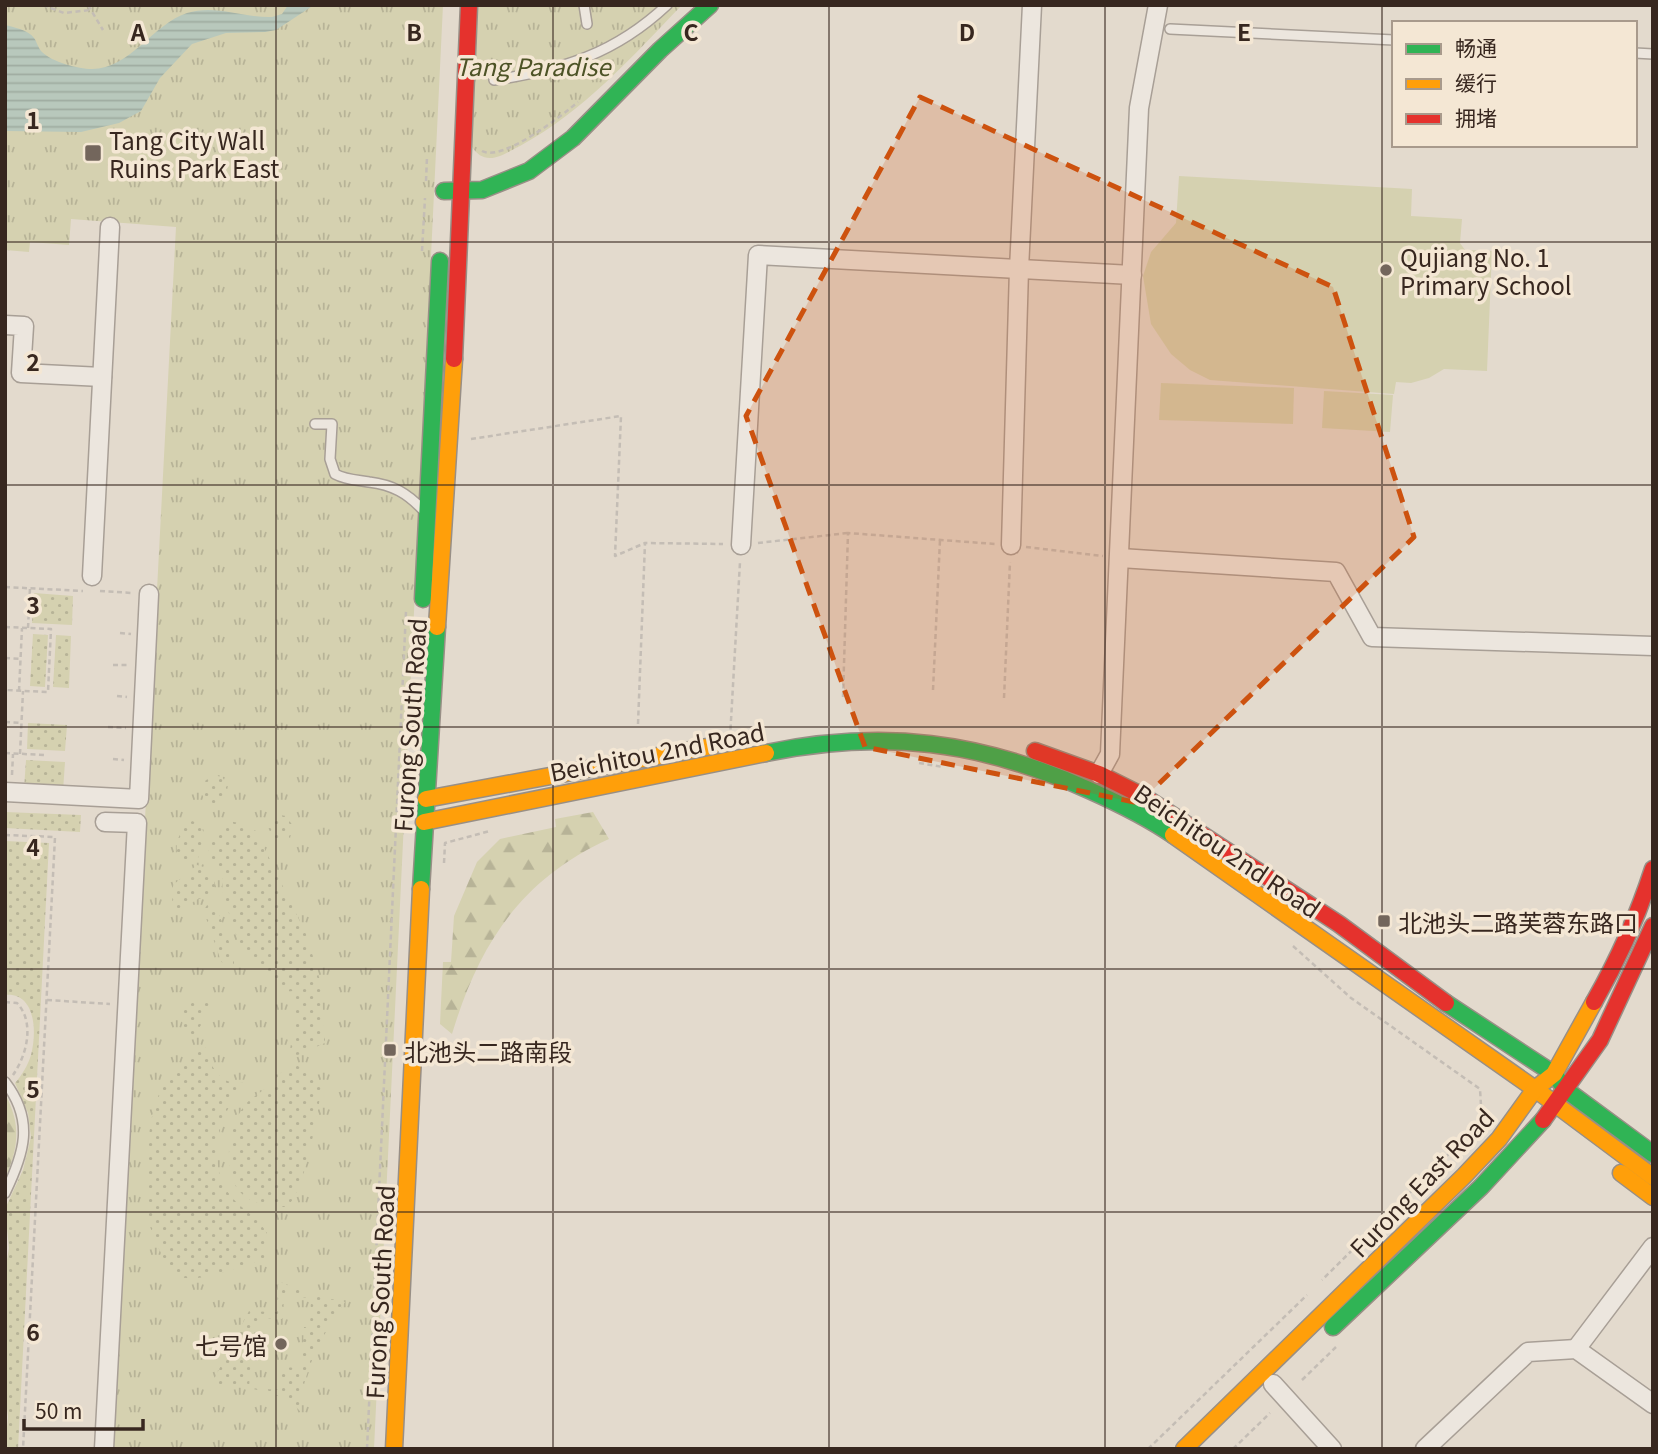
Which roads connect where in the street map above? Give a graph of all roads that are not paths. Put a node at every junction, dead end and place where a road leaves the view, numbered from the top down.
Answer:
1 (454, 5) edge
2 (468, 5) edge
3 (584, 5) edge
4 (667, 5) edge
5 (710, 5) edge
6 (1032, 5) edge
7 (1158, 5) edge
8 (587, 24) dead end
9 (1170, 29) dead end
10 (1392, 40) edge
11 (495, 80) dead end
12 (449, 102) dead end
13 (448, 192) junction
14 (110, 227) dead end
15 (441, 245) dead end
16 (1019, 269) junction
17 (1132, 275) junction
18 (5, 325) edge
19 (102, 377) junction
20 (315, 424) dead end
21 (427, 515) junction
22 (741, 545) road end
23 (1011, 545) road end
24 (1120, 558) junction
25 (90, 586) road end
26 (149, 594) road end
27 (1653, 646) edge
28 (873, 725) dead end
29 (978, 736) dead end
30 (730, 742) road end
31 (1014, 744) dead end
32 (1099, 774) junction
33 (8, 792) edge
34 (426, 799) junction
35 (105, 822) dead end
36 (425, 822) junction
37 (1653, 869) edge
38 (1653, 926) edge
39 (1554, 1074) junction
40 (6, 1082) edge
41 (1535, 1089) junction
42 (1566, 1090) junction
43 (1584, 1103) junction
44 (1554, 1105) junction
45 (1570, 1117) junction
46 (1644, 1128) dead end
47 (1588, 1149) dead end
48 (1653, 1154) edge
49 (1609, 1165) dead end
50 (1653, 1177) edge
51 (5, 1194) edge
52 (1653, 1197) edge
53 (1653, 1247) edge
54 (1322, 1337) dead end
55 (1576, 1349) junction
56 (1302, 1356) dead end
57 (1273, 1384) junction
58 (1653, 1405) edge
59 (104, 1449) edge
60 (379, 1449) edge
61 (394, 1449) edge
62 (1184, 1449) edge
63 (1206, 1449) edge
64 (1332, 1449) edge
65 (1425, 1449) edge

1 - 12 main road
2 - 13 main road, Furong South Road
3 - 8 lane
4 - 11 lane
5 - 13 main road
6 - 16 street
7 - 17 street
9 - 10 lane
13 - 34 main road, Furong South Road
14 - 19 street
15 - 21 main road, Furong South Road
16 - 17 street
16 - 22 street
16 - 23 street
17 - 24 street
18 - 19 street
19 - 25 street
20 - 21 lane
21 - 60 main road, Furong South Road
24 - 27 street
24 - 32 street
26 - 33 street
28 - 29 main road
30 - 34 main road, Beichitou 2nd Road
31 - 32 main road, Beichitou 2nd Road
32 - 39 main road, Beichitou 2nd Road
34 - 36 main road, Furong South Road
35 - 59 street
36 - 41 main road, Beichitou 2nd Road
36 - 61 main road, Furong South Road
37 - 39 main road, Furong East Road
38 - 42 main road, Furong East Road
39 - 41 main road, Furong East Road
39 - 42 main road, Beichitou 2nd Road
40 - 51 lane
41 - 44 main road, Beichitou 2nd Road
41 - 62 main road, Furong East Road
42 - 43 main road, Beichitou 2nd Road
42 - 44 main road, Furong East Road
43 - 46 main road
43 - 48 main road, Beichitou 2nd Road
44 - 45 main road, Beichitou 2nd Road
44 - 54 main road, Furong East Road
45 - 47 main road
45 - 50 main road, Beichitou 2nd Road
49 - 52 main road
53 - 55 street
55 - 58 street
55 - 65 street
56 - 57 main road
57 - 63 main road
57 - 64 street

